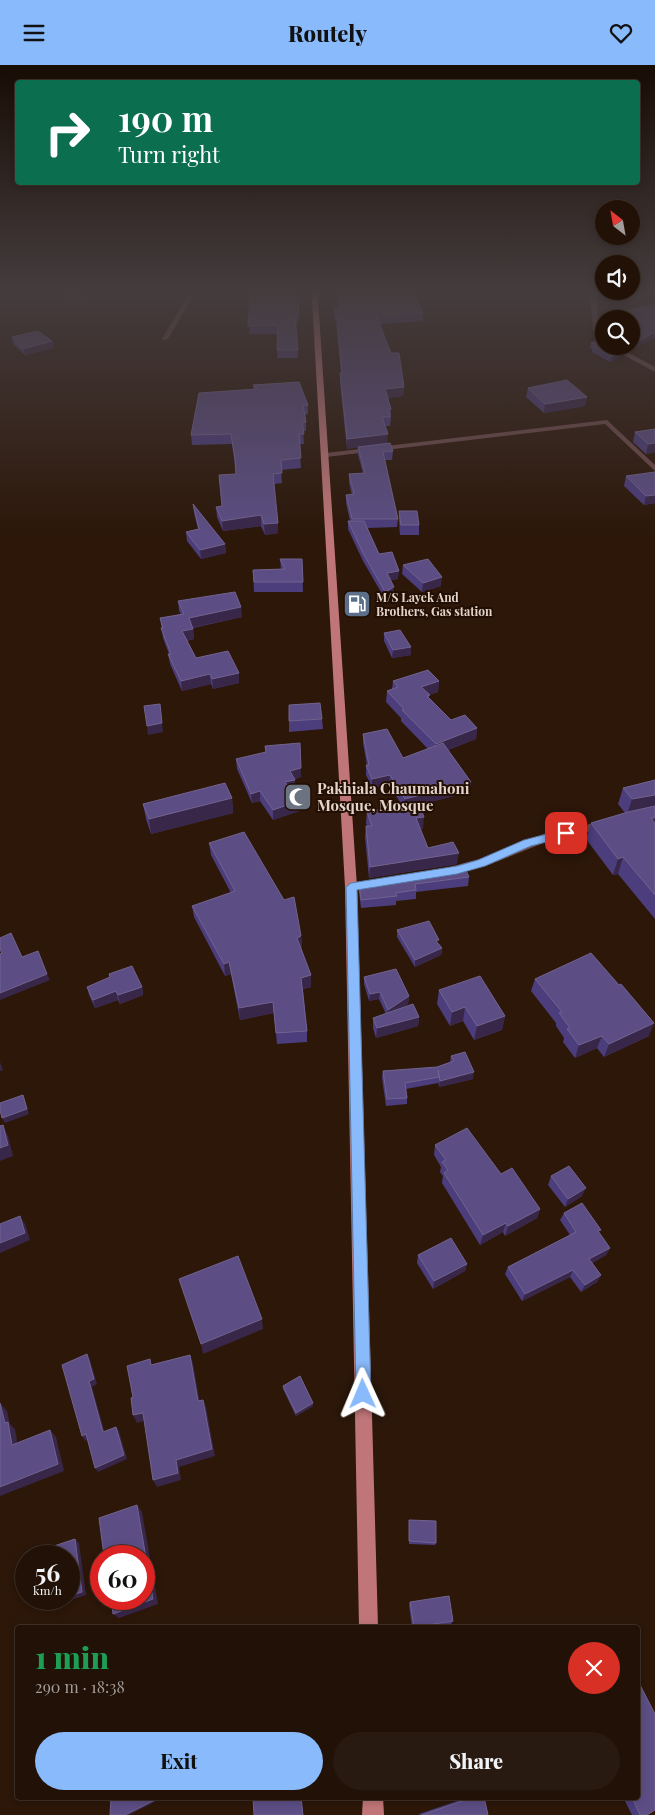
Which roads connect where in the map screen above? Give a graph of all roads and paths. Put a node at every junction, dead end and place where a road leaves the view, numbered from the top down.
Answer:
1 (320, 375) edge
2 (326, 455) junction
3 (655, 469) edge
4 (616, 823) edge
5 (438, 873) edge
6 (369, 1625) edge
7 (373, 1800) edge
8 (373, 1815) edge

1 - 2 main road
2 - 3 street
2 - 6 main road
4 - 5 street
7 - 8 main road

